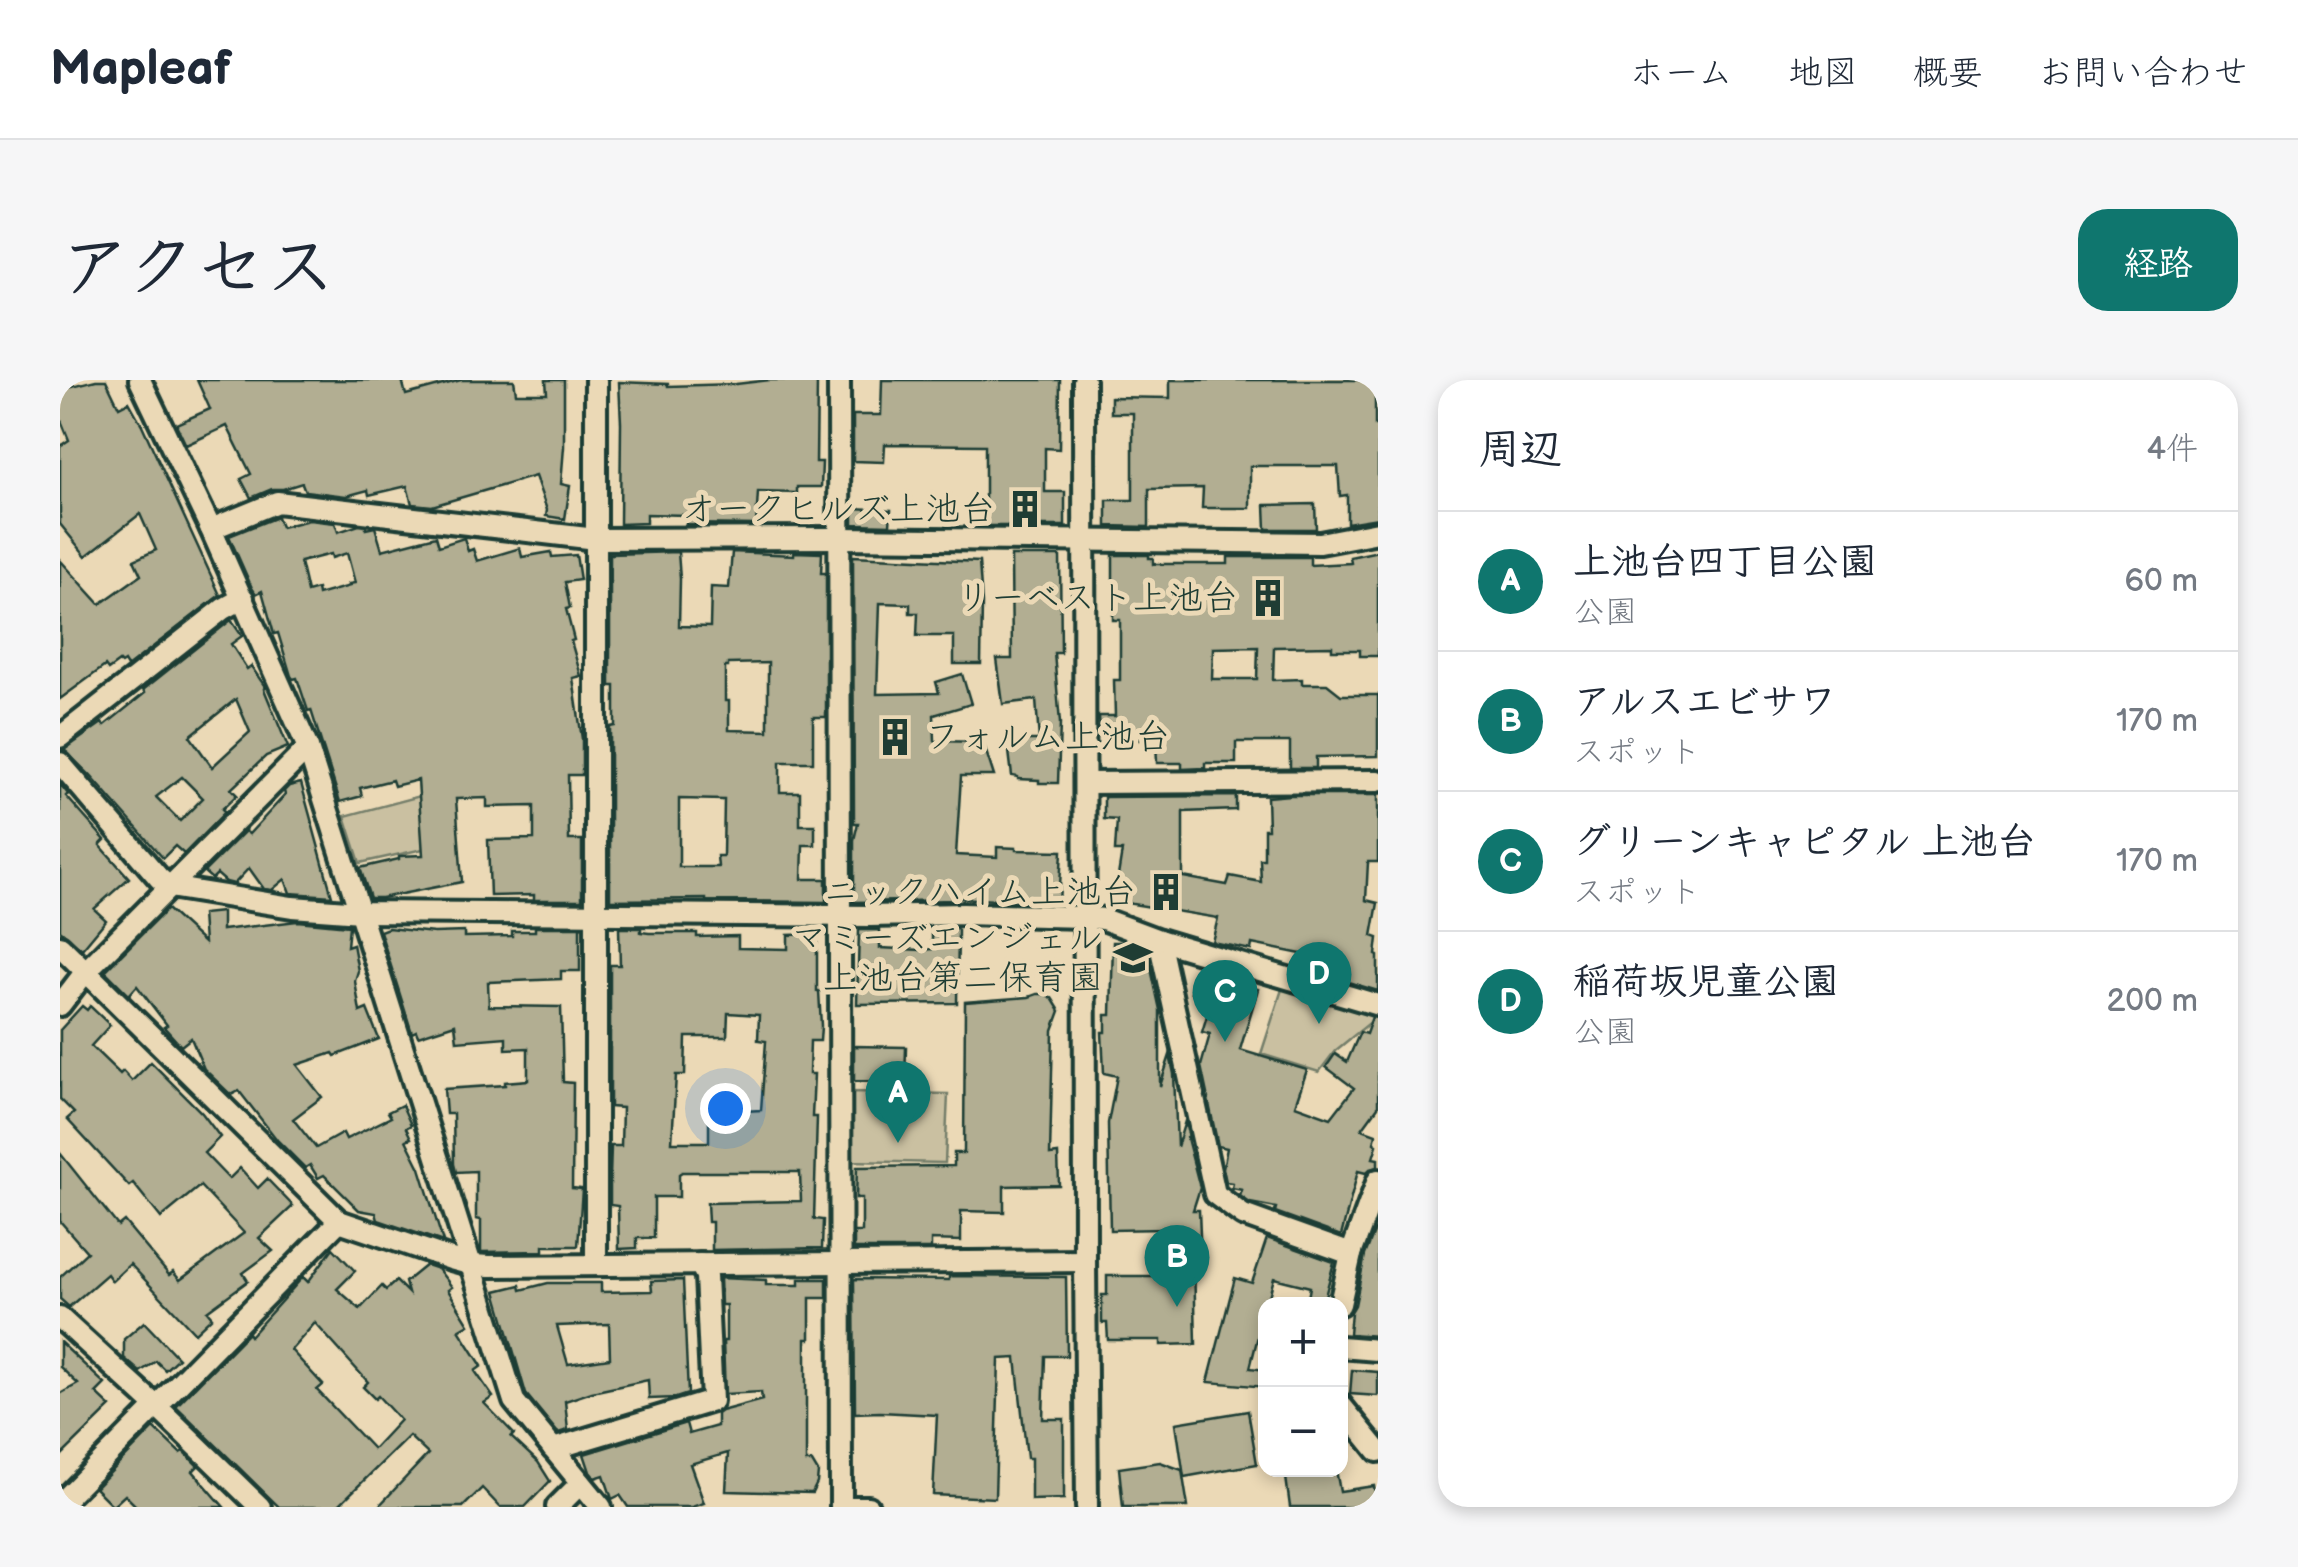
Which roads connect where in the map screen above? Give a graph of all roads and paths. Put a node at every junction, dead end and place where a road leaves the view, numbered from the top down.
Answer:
1 (140, 380) edge
2 (596, 380) edge
3 (839, 380) edge
4 (1084, 380) edge
5 (211, 529) junction
6 (1378, 532) edge
7 (596, 538) junction
8 (839, 538) junction
9 (1084, 541) junction
10 (243, 598) junction
11 (60, 738) edge
12 (308, 748) junction
13 (60, 764) edge
14 (1378, 781) edge
15 (1086, 783) junction
16 (169, 887) junction
17 (361, 912) junction
18 (595, 914) junction
19 (838, 915) junction
20 (1084, 916) junction
21 (1159, 940) junction
22 (60, 946) edge
23 (86, 971) junction
24 (60, 1005) edge
25 (1378, 1006) edge
26 (1378, 1180) edge
27 (339, 1221) junction
28 (1351, 1254) junction
29 (1084, 1261) junction
30 (840, 1263) junction
31 (596, 1264) junction
32 (700, 1264) junction
33 (472, 1266) junction
34 (1342, 1297) edge
35 (60, 1318) edge
36 (1348, 1348) edge
37 (1378, 1350) edge
38 (156, 1406) junction
39 (1348, 1414) edge
40 (553, 1449) junction
41 (1378, 1450) edge
42 (581, 1483) junction
43 (60, 1504) edge
44 (260, 1507) edge
45 (557, 1507) edge
46 (601, 1507) edge
47 (841, 1507) edge
48 (868, 1507) edge
49 (1087, 1507) edge

1 - 5 street
2 - 7 street
3 - 8 street
4 - 9 street
5 - 7 street
5 - 10 street
6 - 9 street
7 - 8 street
7 - 18 street
8 - 9 street
8 - 19 street
9 - 15 street
10 - 11 street
10 - 12 street
12 - 16 street
12 - 17 street
13 - 16 street
14 - 15 street
15 - 20 street
16 - 17 street
16 - 23 street
17 - 18 street
17 - 33 street
18 - 19 street
18 - 31 street
19 - 20 street
19 - 30 street
20 - 21 street
20 - 29 street
21 - 25 street
21 - 28 street
22 - 23 street
23 - 24 street
23 - 27 street
26 - 28 street
27 - 33 street
27 - 38 street
28 - 34 street
29 - 30 street
29 - 49 street
30 - 32 street
30 - 47 street
31 - 32 street
31 - 33 street
32 - 40 street
33 - 40 street
35 - 38 street
36 - 37 street
38 - 43 street
38 - 44 street
39 - 41 street
40 - 42 street
42 - 45 street
42 - 46 street
47 - 48 street

